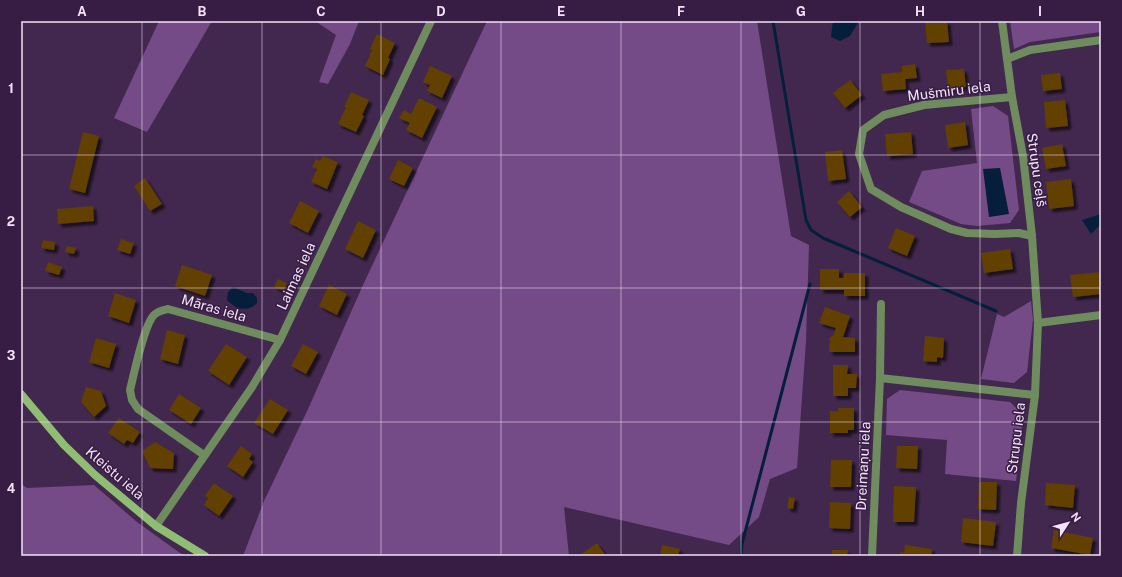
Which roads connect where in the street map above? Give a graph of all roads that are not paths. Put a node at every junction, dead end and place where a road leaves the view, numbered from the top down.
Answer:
1 (431, 21) edge
2 (1002, 21) edge
3 (1101, 40) edge
4 (1007, 59) junction
5 (1012, 97) junction
6 (1032, 236) junction
7 (881, 304) dead end
8 (1101, 315) edge
9 (1038, 323) junction
10 (280, 340) junction
11 (880, 378) junction
12 (21, 394) edge
13 (1035, 395) junction
14 (204, 455) junction
15 (156, 526) junction
16 (205, 556) edge
17 (872, 556) edge
18 (1017, 556) edge

1 - 10 street, Laimas iela
2 - 4 street, Strupu ceļš
3 - 4 street
4 - 5 street, Strupu ceļš
5 - 6 street, Strupu ceļš
5 - 6 street, Mušmiru iela
6 - 9 street, Strupu ceļš
7 - 11 street, Dreimaņu iela
8 - 9 street
9 - 13 street, Strupu iela
10 - 14 street, Laimas iela
10 - 14 street, Māras iela
11 - 13 street
11 - 17 street, Dreimaņu iela
12 - 15 street, Kleistu iela
13 - 18 street, Strupu iela
14 - 15 street, Laimas iela
15 - 16 street, Kleistu iela

